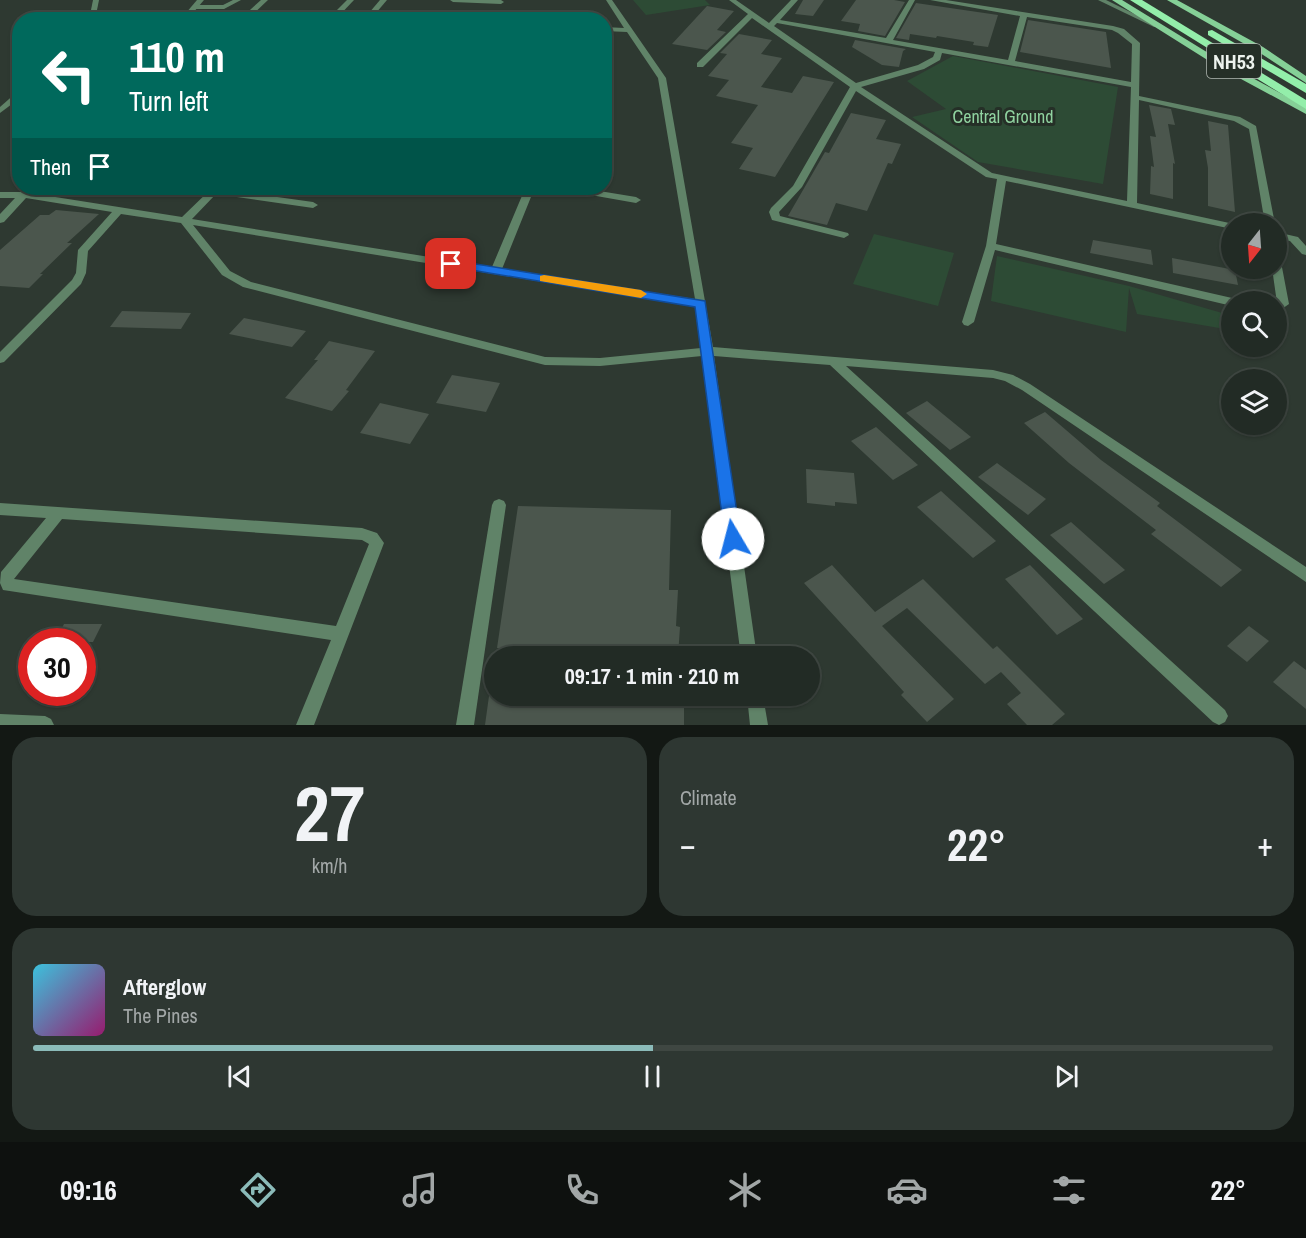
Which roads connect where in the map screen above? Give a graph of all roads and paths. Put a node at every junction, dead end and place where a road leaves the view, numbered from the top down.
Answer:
1 (201, 0) edge
2 (238, 0) edge
3 (265, 0) edge
4 (351, 0) edge
5 (384, 0) edge
6 (453, 0) edge
7 (609, 0) edge
8 (732, 0) edge
9 (795, 0) edge
10 (912, 0) edge
11 (933, 0) edge
12 (1101, 0) edge
13 (1116, 0) edge
14 (1135, 0) edge
15 (1156, 0) edge
16 (1171, 0) edge
17 (501, 2) dead end
18 (195, 8) junction
19 (191, 12) edge
20 (251, 12) edge
21 (338, 12) edge
22 (373, 12) edge
23 (752, 14) junction
24 (1024, 14) junction
25 (773, 24) junction
26 (612, 29) edge
27 (630, 30) junction
28 (1165, 30) junction
29 (888, 41) junction
30 (939, 50) junction
31 (1011, 63) junction
32 (700, 65) dead end
33 (1306, 80) edge
34 (1135, 85) junction
35 (855, 86) junction
36 (1306, 89) edge
37 (1134, 97) junction
38 (12, 101) edge
39 (1306, 105) edge
40 (0, 111) edge
41 (1306, 111) edge
42 (1002, 177) junction
43 (23, 195) edge
44 (46, 195) edge
45 (210, 195) edge
46 (252, 195) edge
47 (527, 195) edge
48 (608, 195) edge
49 (636, 200) dead end
50 (1132, 204) junction
51 (312, 205) dead end
52 (119, 210) junction
53 (1268, 213) edge
54 (0, 220) edge
55 (184, 220) junction
56 (1221, 224) edge
57 (844, 236) dead end
58 (1287, 237) edge
59 (991, 246) junction
60 (1306, 252) edge
61 (496, 271) junction
62 (1221, 299) edge
63 (701, 304) junction
64 (968, 322) dead end
65 (708, 351) junction
66 (0, 359) edge
67 (833, 361) junction
68 (499, 506) dead end
69 (0, 509) edge
70 (60, 512) junction
71 (1306, 575) edge
72 (341, 634) junction
73 (748, 646) edge
74 (756, 706) edge
75 (1220, 716) dead end
76 (0, 723) edge
77 (45, 725) edge
78 (305, 725) edge
79 (465, 725) edge
80 (759, 725) edge

1 - 18 street
2 - 18 lane
3 - 20 street
4 - 21 street
5 - 22 street
6 - 17 street
7 - 27 street
8 - 23 street
9 - 25 street
10 - 29 street
11 - 24 street
12 - 28 lane
13 - 28 main road
14 - 39 highway, NH53
15 - 36 highway, NH53
16 - 33 main road
18 - 19 street
23 - 25 street
23 - 32 street
24 - 31 street
24 - 34 street
25 - 29 street
25 - 35 street
26 - 27 street
27 - 63 street
28 - 41 main road
29 - 30 street
30 - 31 street
30 - 35 street
31 - 34 street
34 - 37 street
35 - 42 street
35 - 57 street
37 - 50 street
37 - 53 street
38 - 40 lane
42 - 50 street
42 - 59 street
43 - 54 street
44 - 52 street
45 - 55 street
46 - 51 street
47 - 61 street
48 - 49 street
50 - 56 street
52 - 55 street
52 - 66 street
55 - 61 street
55 - 65 street
58 - 60 street
59 - 62 street
59 - 64 street
61 - 63 street
63 - 65 street
65 - 67 street
65 - 73 street
67 - 71 street
67 - 75 street
68 - 79 street
69 - 70 street
70 - 72 street
70 - 72 street
72 - 78 street
74 - 80 street
76 - 77 street

